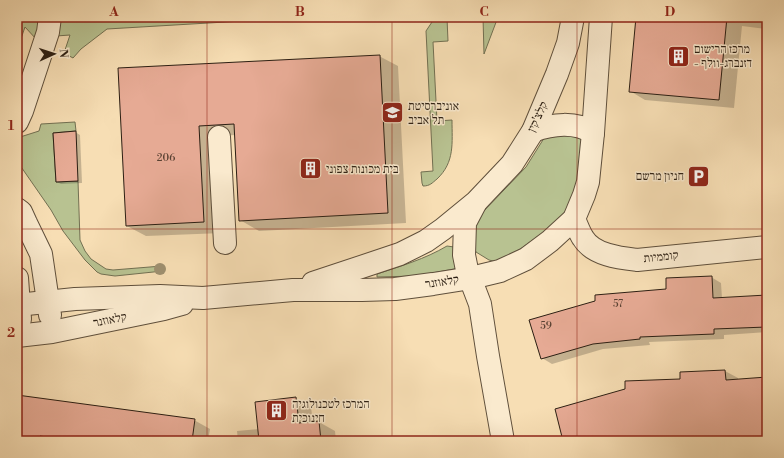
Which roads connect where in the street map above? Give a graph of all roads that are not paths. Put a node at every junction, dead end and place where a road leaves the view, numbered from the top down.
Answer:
1 (50, 17) edge
2 (573, 17) edge
3 (601, 17) edge
4 (17, 122) edge
5 (533, 131) junction
6 (593, 133) junction
7 (219, 137) dead end
8 (476, 202) junction
9 (17, 209) edge
10 (574, 218) junction
11 (225, 243) dead end
12 (767, 247) edge
13 (17, 278) edge
14 (470, 278) junction
15 (293, 290) junction
16 (203, 298) junction
17 (48, 301) junction
18 (18, 305) edge
19 (52, 332) junction
20 (19, 336) edge
21 (503, 441) edge

1 - 4 street
2 - 5 street, קלצ'קין
3 - 6 street
5 - 6 street
5 - 8 street, קלצ'קין
6 - 10 street
7 - 11 street
8 - 14 street
8 - 15 street, קלאוזנר
9 - 17 street
10 - 12 street, קוממיות
10 - 14 street, קלאוזנר
13 - 18 street
14 - 15 street, קלאוזנר
14 - 21 street
15 - 16 street, קלאוזנר
16 - 17 street, קלאוזנר
16 - 19 street, קלאוזנר
17 - 18 street, קלאוזנר
17 - 19 street
18 - 20 street
19 - 20 street, קלאוזנר

